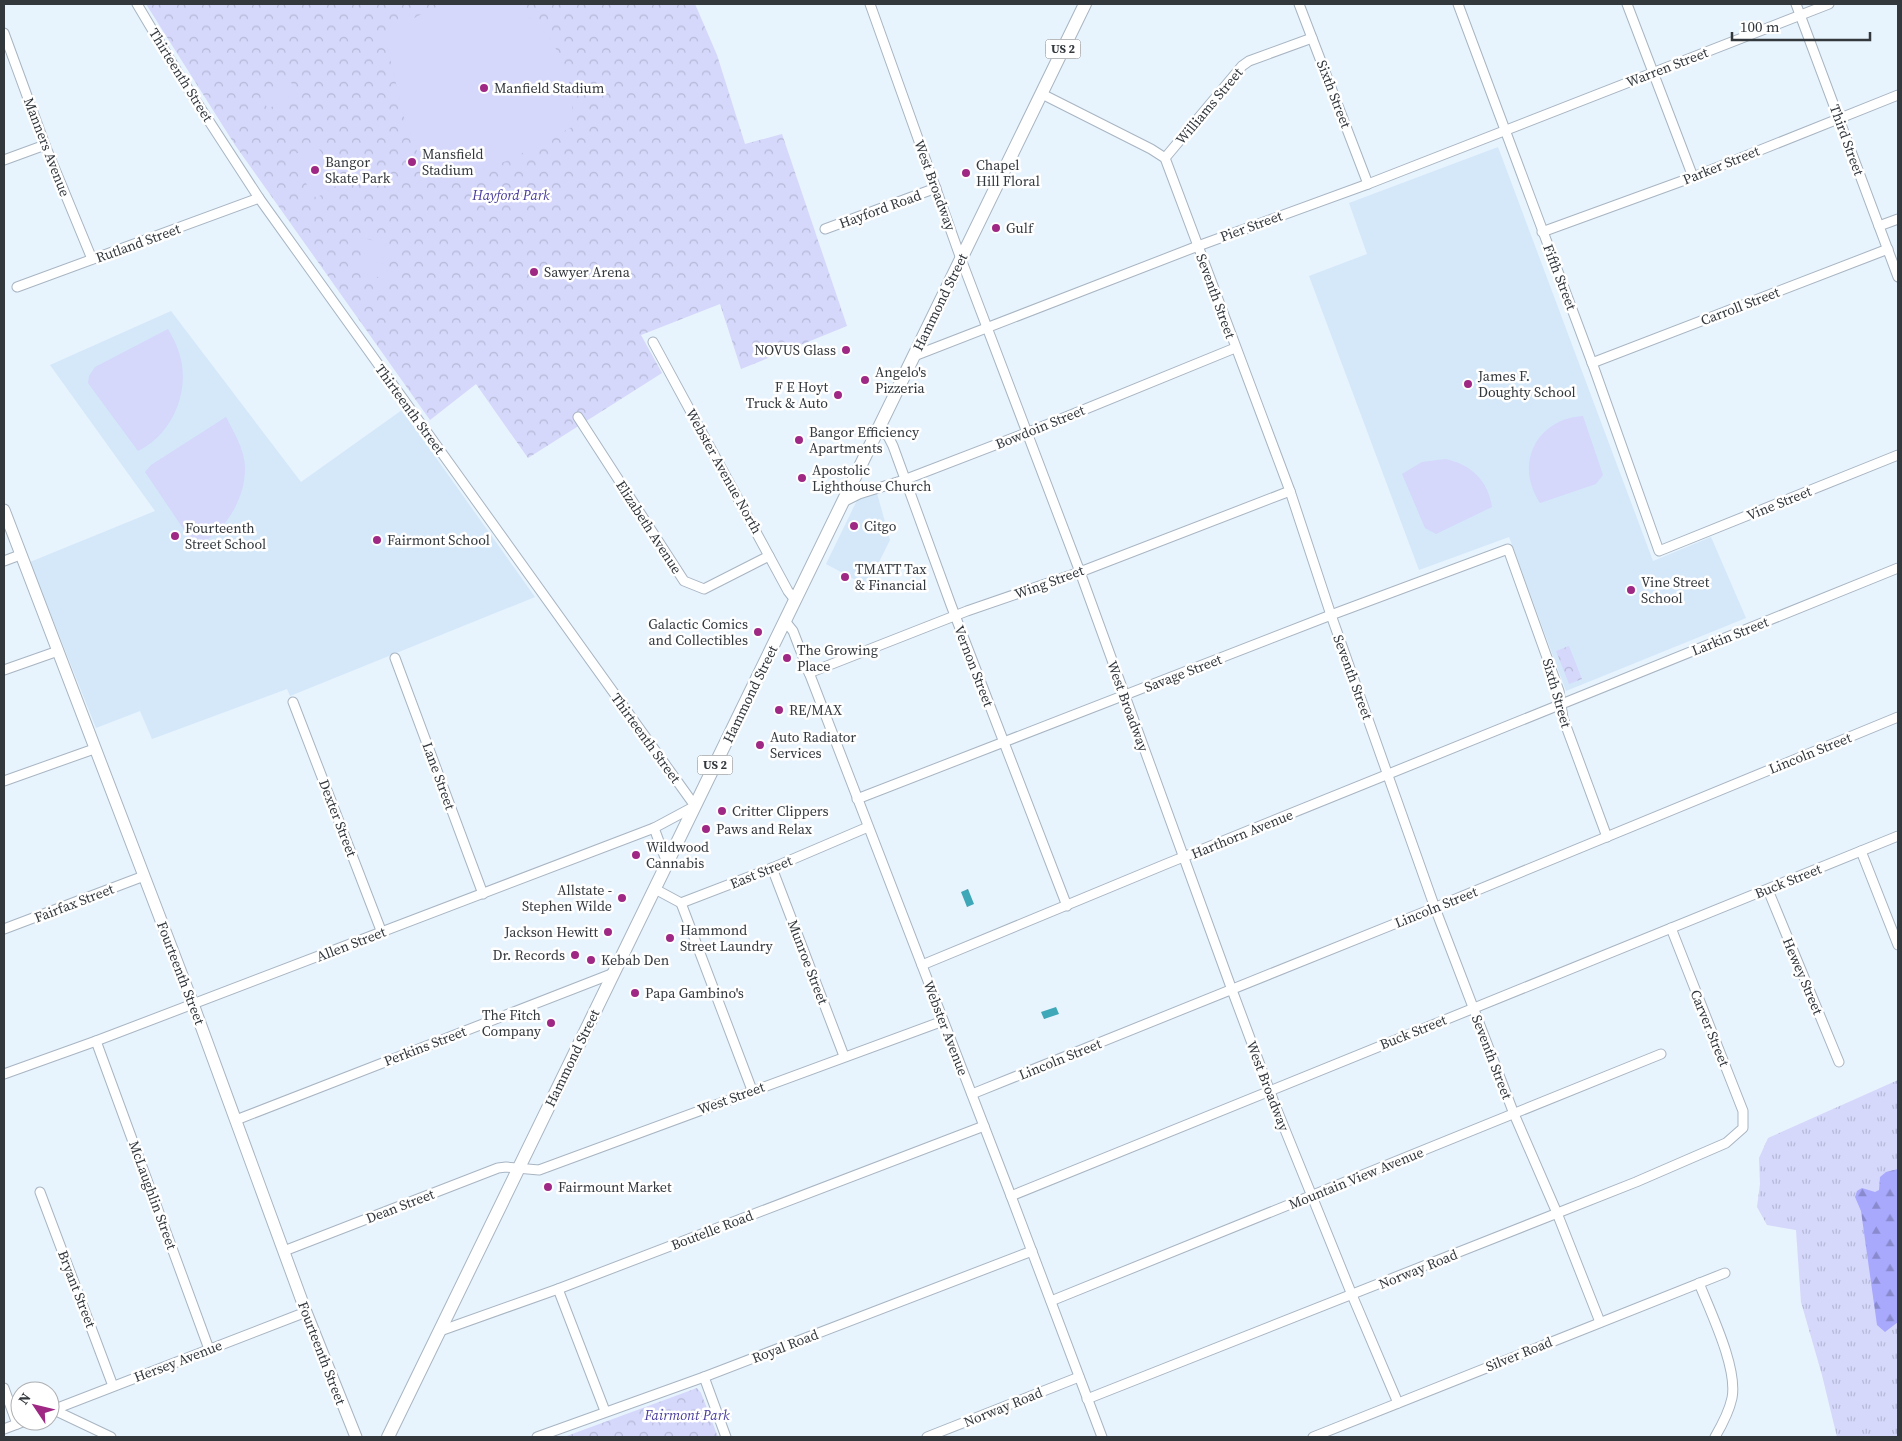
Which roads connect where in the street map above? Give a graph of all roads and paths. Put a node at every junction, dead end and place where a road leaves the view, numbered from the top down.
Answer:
1 (137, 4) edge
2 (870, 4) edge
3 (1085, 4) edge
4 (1299, 4) edge
5 (1458, 4) edge
6 (1627, 4) edge
7 (1796, 4) edge
8 (1829, 4) edge
9 (1800, 15) junction
10 (4, 33) edge
11 (1312, 38) junction
12 (6, 48) edge
13 (1652, 73) junction
14 (1042, 94) junction
15 (1898, 95) edge
16 (1839, 118) junction
17 (1505, 130) junction
18 (45, 145) junction
19 (1165, 158) junction
20 (4, 160) edge
21 (1693, 177) junction
22 (1368, 184) junction
23 (936, 188) junction
24 (258, 198) junction
25 (1898, 219) edge
26 (1879, 226) junction
27 (825, 229) dead end
28 (1542, 232) junction
29 (1198, 246) junction
30 (1888, 249) junction
31 (92, 259) junction
32 (961, 259) junction
33 (1898, 278) edge
34 (17, 287) dead end
35 (987, 327) junction
36 (653, 342) dead end
37 (1235, 348) junction
38 (914, 356) junction
39 (1592, 363) junction
40 (578, 417) dead end
41 (878, 431) junction
42 (1027, 433) junction
43 (1898, 455) edge
44 (904, 480) junction
45 (1290, 491) junction
46 (843, 502) junction
47 (4, 510) edge
48 (1508, 549) joint
49 (1659, 551) joint
50 (20, 555) junction
51 (769, 556) junction
52 (4, 561) edge
53 (1898, 568) edge
54 (1080, 572) junction
55 (795, 600) junction
56 (1331, 615) junction
57 (955, 616) junction
58 (785, 621) junction
59 (58, 651) junction
60 (396, 658) dead end
61 (4, 670) edge
62 (809, 673) junction
63 (1124, 696) junction
64 (293, 702) dead end
65 (1562, 705) junction
66 (1898, 717) edge
67 (1004, 741) junction
68 (94, 749) junction
69 (1388, 775) junction
70 (4, 781) edge
71 (858, 799) junction
72 (695, 806) junction
73 (868, 827) junction
74 (654, 828) junction
75 (1898, 836) edge
76 (1607, 837) junction
77 (1862, 851) junction
78 (1183, 858) junction
79 (667, 863) junction
80 (772, 868) junction
81 (144, 876) junction
82 (654, 889) junction
83 (1768, 890) junction
84 (483, 894) junction
85 (681, 903) junction
86 (1067, 906) junction
87 (1435, 908) junction
88 (1671, 928) junction
89 (4, 929) edge
90 (382, 933) junction
91 (1898, 945) edge
92 (922, 965) junction
93 (614, 973) junction
94 (1232, 990) junction
95 (193, 1004) junction
96 (1473, 1008) junction
97 (943, 1021) junction
98 (96, 1041) junction
99 (1661, 1054) dead end
100 (844, 1056) junction
101 (1839, 1062) dead end
102 (4, 1074) edge
103 (752, 1090) junction
104 (1270, 1091) junction
105 (972, 1094) junction
106 (1514, 1114) junction
107 (236, 1120) junction
108 (984, 1126) junction
109 (1743, 1128) joint
110 (518, 1169) junction
111 (40, 1192) dead end
112 (1011, 1196) junction
113 (1312, 1196) junction
114 (1557, 1213) junction
115 (284, 1251) junction
116 (1032, 1251) junction
117 (1725, 1273) dead end
118 (1698, 1283) junction
119 (558, 1289) junction
120 (1352, 1295) junction
121 (1050, 1301) junction
122 (306, 1312) junction
123 (1600, 1322) junction
124 (440, 1331) junction
125 (209, 1349) junction
126 (704, 1377) junction
127 (1079, 1377) junction
128 (114, 1386) junction
129 (4, 1388) edge
130 (1087, 1399) junction
131 (10, 1400) edge
132 (1398, 1403) junction
133 (60, 1407) edge
134 (606, 1411) junction
135 (60, 1414) edge
136 (111, 1437) edge
137 (356, 1437) edge
138 (388, 1437) edge
139 (537, 1437) edge
140 (726, 1437) edge
141 (927, 1437) edge
142 (1102, 1437) edge
143 (1313, 1437) edge
144 (1715, 1437) edge

1 - 24 street, Thirteenth Street
2 - 23 street, West Broadway
3 - 14 main road, Hammond Street / US 2
4 - 11 street, Sixth Street
5 - 17 street, Fifth Street
6 - 13 street
7 - 9 street, Third Street
8 - 9 street, Warren Street
9 - 13 street, Warren Street
9 - 16 street, Third Street
10 - 12 street, Manners Avenue
11 - 19 street, Williams Street
11 - 22 street, Sixth Street
12 - 18 street, Manners Avenue
13 - 17 street, Warren Street
13 - 21 street
14 - 19 street
14 - 32 main road, Hammond Street / US 2
15 - 16 street, Parker Street
16 - 21 street, Parker Street
16 - 26 street, Third Street
17 - 22 street, Pier Street
17 - 28 street, Fifth Street
18 - 20 street
18 - 31 street, Manners Avenue
19 - 29 street, Seventh Street
21 - 28 street, Parker Street
22 - 29 street, Pier Street
23 - 27 street, Hayford Road
23 - 32 street, West Broadway
24 - 31 street, Rutland Street
24 - 72 street, Thirteenth Street
25 - 26 street
26 - 30 street, Third Street
28 - 39 street, Fifth Street
29 - 35 street, Pier Street
29 - 37 street, Seventh Street
30 - 33 street, Third Street
30 - 39 street, Carroll Street
31 - 34 street, Rutland Street
32 - 35 street, West Broadway
32 - 38 main road, Hammond Street / US 2
35 - 38 street, Pier Street
35 - 42 street, West Broadway
36 - 51 street, Webster Avenue North
37 - 42 street, Bowdoin Street
37 - 45 street, Seventh Street
38 - 41 main road, Hammond Street / US 2
39 - 49 street, Fifth Street
40 - 51 street, Elizabeth Avenue
41 - 44 street, Vernon Street
41 - 46 main road, Hammond Street / US 2
42 - 44 street, Bowdoin Street
42 - 54 street, West Broadway
43 - 49 street, Vine Street
44 - 46 street, Bowdoin Street
44 - 57 street, Vernon Street
45 - 54 street, Wing Street
45 - 56 street, Seventh Street
46 - 55 main road, Hammond Street / US 2
47 - 50 street, Fourteenth Street
48 - 56 street, Savage Street
48 - 65 street, Sixth Street
50 - 52 street
50 - 59 street, Fourteenth Street
51 - 55 street, Webster Avenue North
53 - 65 street, Larkin Street
54 - 57 street, Wing Street
54 - 63 street, West Broadway
55 - 58 main road, Hammond Street / US 2
56 - 63 street, Savage Street
56 - 69 street, Seventh Street
57 - 62 street, Wing Street
57 - 67 street, Vernon Street
58 - 62 street, Webster Avenue
58 - 72 main road, Hammond Street / US 2
59 - 61 street
59 - 68 street, Fourteenth Street
60 - 84 street, Lane Street
62 - 71 street, Webster Avenue
63 - 67 street, Savage Street
63 - 78 street, West Broadway
64 - 90 street, Dexter Street
65 - 69 street, Harthorn Avenue
65 - 76 street, Sixth Street
66 - 76 street, Lincoln Street
67 - 71 street, Savage Street
67 - 86 street, Vernon Street
68 - 70 street
68 - 81 street, Fourteenth Street
69 - 78 street, Harthorn Avenue
69 - 87 street, Seventh Street
71 - 73 street, Webster Avenue
72 - 74 street, Allen Street
72 - 79 main road, Hammond Street / US 2
73 - 80 street, East Street
73 - 92 street, Webster Avenue
74 - 79 street
74 - 84 street, Allen Street
75 - 77 street, Buck Street
76 - 87 street, Lincoln Street
77 - 83 street, Buck Street
77 - 91 street
78 - 86 street, Harthorn Avenue
78 - 94 street, West Broadway
79 - 82 main road, Hammond Street / US 2
80 - 85 street, East Street
80 - 100 street, Munroe Street
81 - 89 street, Fairfax Street
81 - 95 street, Fourteenth Street
82 - 85 street
82 - 93 main road, Hammond Street / US 2
83 - 88 street, Buck Street
83 - 101 street, Hewey Street
84 - 90 street, Allen Street
85 - 103 street
86 - 92 street, Harthorn Avenue
87 - 94 street, Lincoln Street
87 - 96 street, Seventh Street
88 - 96 street, Buck Street
88 - 109 street, Carver Street
90 - 95 street, Allen Street
92 - 97 street, Webster Avenue
93 - 107 street, Perkins Street
93 - 110 main road, Hammond Street / US 2
94 - 104 street, West Broadway
94 - 105 street, Lincoln Street
95 - 98 street, Allen Street
95 - 107 street, Fourteenth Street
96 - 104 street, Buck Street
96 - 106 street, Seventh Street
97 - 100 street, West Street
97 - 105 street, Webster Avenue
98 - 102 street, Allen Street
98 - 125 street, McLaughlin Street
99 - 106 street, Mountain View Avenue
100 - 103 street, West Street
103 - 110 street, West Street
104 - 112 street, Buck Street
104 - 113 street, West Broadway
105 - 108 street, Webster Avenue
106 - 113 street, Mountain View Avenue
106 - 114 street, Seventh Street
107 - 115 street, Fourteenth Street
108 - 112 street, Webster Avenue
108 - 119 street, Boutelle Road
109 - 114 street, Norway Road
110 - 115 street, Dean Street
110 - 124 main road, Hammond Street / US 2
111 - 128 street, Bryant Street
112 - 116 street, Webster Avenue
113 - 120 street, West Broadway
113 - 121 street, Mountain View Avenue
114 - 120 street, Norway Road
114 - 123 street, Seventh Street
115 - 122 street, Fourteenth Street
116 - 121 street, Webster Avenue
116 - 126 street, Royal Road
117 - 118 street, Silver Road
118 - 123 street, Silver Road
118 - 144 street
119 - 124 street, Boutelle Road
119 - 134 street
120 - 130 street, Norway Road
120 - 132 street, West Broadway
121 - 127 street, Webster Avenue
122 - 125 street, Hersey Avenue
122 - 137 street, Fourteenth Street
123 - 132 street, Silver Road
124 - 138 main road, Hammond Street / US 2
125 - 128 street, Hersey Avenue
126 - 134 street, Royal Road
126 - 140 street
127 - 130 street, Webster Avenue
127 - 141 street, Norway Road
128 - 133 street, Hersey Avenue
129 - 131 street
130 - 142 street, Webster Avenue
132 - 143 street, Silver Road
134 - 139 street, Royal Road
135 - 136 street

